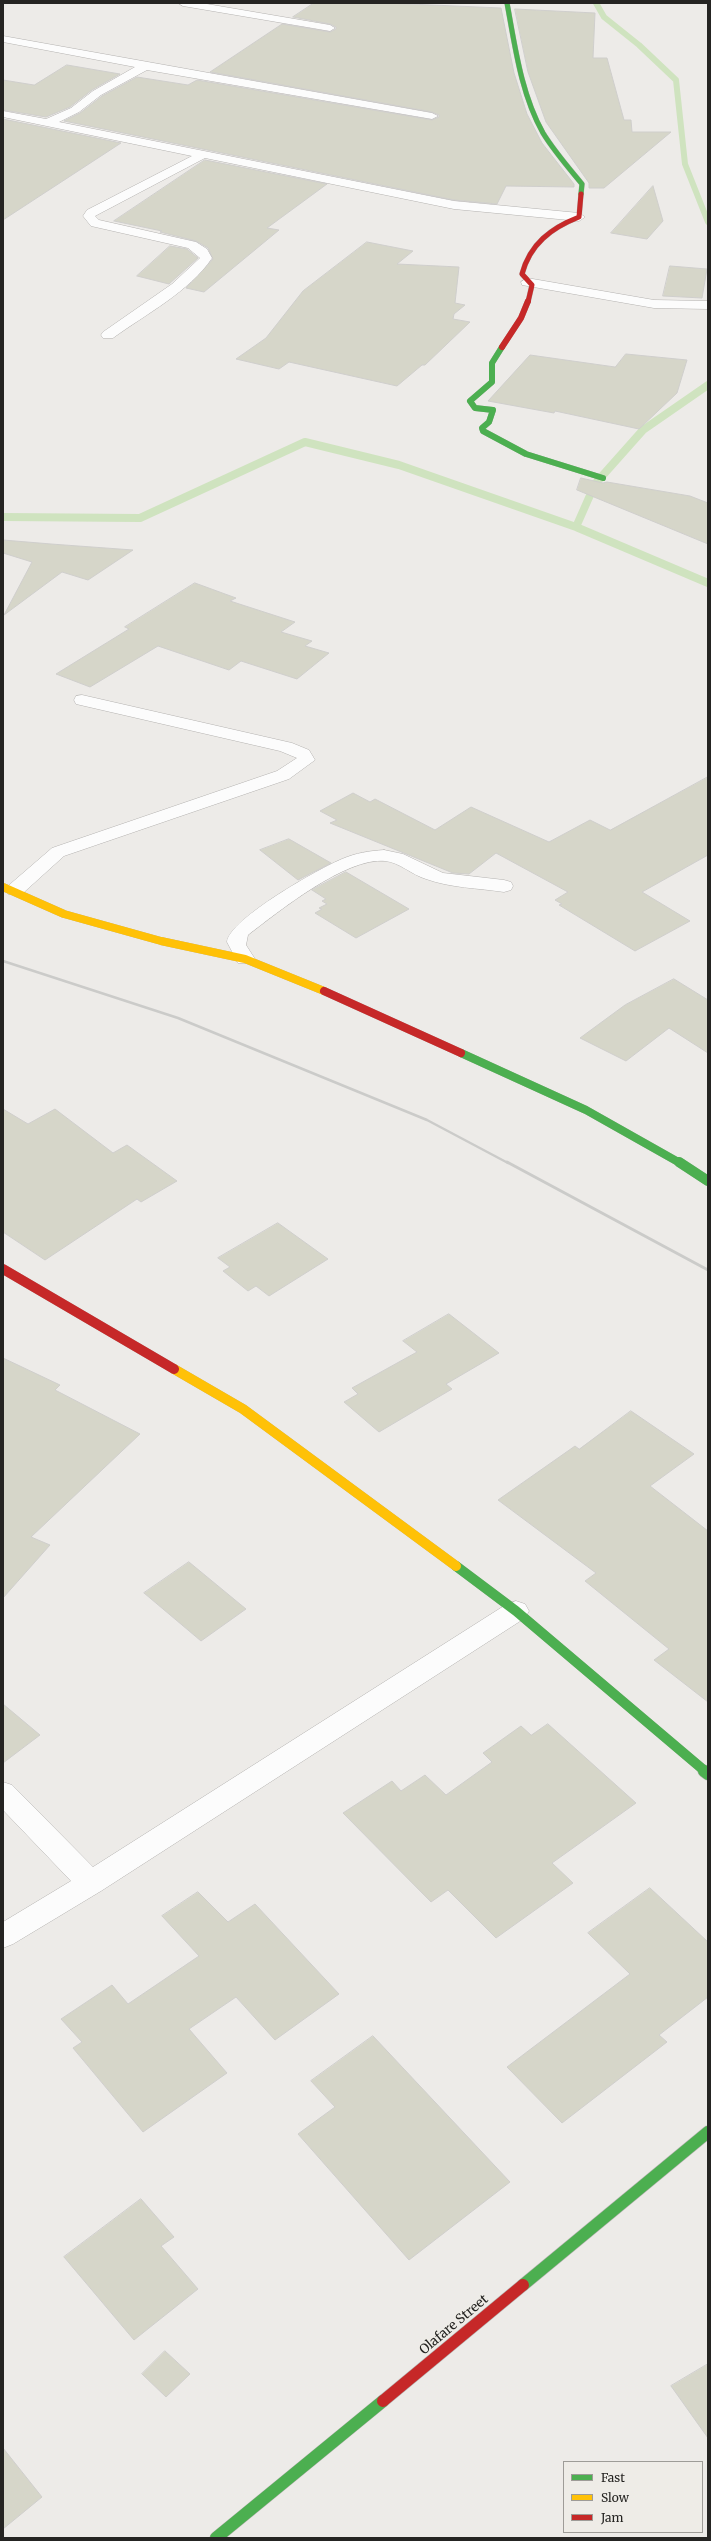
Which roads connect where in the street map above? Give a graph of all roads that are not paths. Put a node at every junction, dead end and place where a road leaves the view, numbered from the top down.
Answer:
1 (183, 3) edge
2 (507, 3) edge
3 (330, 28) dead end
4 (3, 39) edge
5 (145, 66) junction
6 (3, 114) edge
7 (432, 116) dead end
8 (48, 123) junction
9 (203, 155) junction
10 (579, 217) junction
11 (527, 282) junction
12 (708, 305) edge
13 (108, 335) dead end
14 (603, 478) dead end
15 (82, 700) dead end
16 (504, 886) dead end
17 (9, 888) edge
18 (245, 959) junction
19 (708, 1181) edge
20 (3, 1269) edge
21 (516, 1612) junction
22 (708, 1774) edge
23 (3, 1793) edge
24 (91, 1883) junction
25 (3, 1936) edge
26 (708, 2132) edge
27 (216, 2538) edge

1 - 3 street
2 - 10 street
4 - 5 street
5 - 7 street
5 - 8 street
6 - 8 street
8 - 9 street
9 - 10 street
9 - 13 street
10 - 11 street
11 - 12 street
11 - 14 street
15 - 17 street
16 - 18 street
17 - 18 street
18 - 19 street
20 - 21 street
21 - 22 street
21 - 24 street
23 - 24 street
24 - 25 street
26 - 27 street, Olafare Street

